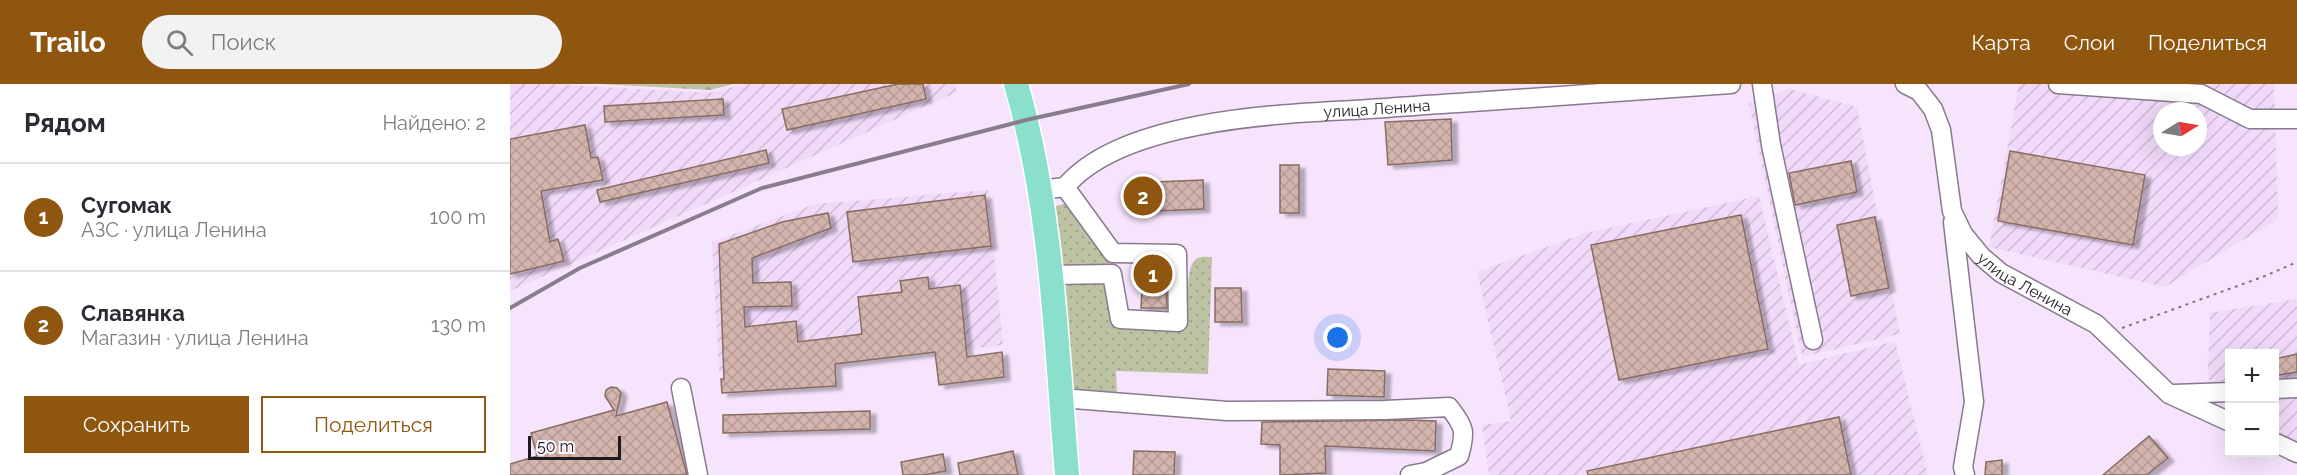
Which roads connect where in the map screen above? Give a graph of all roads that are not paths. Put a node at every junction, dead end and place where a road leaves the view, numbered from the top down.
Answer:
1 (1016, 84) edge
2 (1731, 84) edge
3 (1762, 84) edge
4 (1905, 84) edge
5 (2058, 84) edge
6 (2297, 119) edge
7 (1065, 187) junction
8 (1040, 190) junction
9 (1952, 211) junction
10 (1051, 275) junction
11 (1813, 340) dead end
12 (681, 388) dead end
13 (2297, 388) edge
14 (2279, 389) edge
15 (2225, 392) edge
16 (2169, 394) junction
17 (1061, 398) junction
18 (2225, 420) edge
19 (2279, 444) edge
20 (2297, 453) edge
21 (698, 475) edge
22 (1067, 475) edge
23 (1410, 475) edge
24 (1965, 475) edge

1 - 8 main road
2 - 7 lane, улица Ленина
3 - 11 lane
4 - 9 lane, улица Ленина
5 - 6 lane
7 - 8 lane
7 - 10 lane
8 - 10 main road
9 - 16 lane, улица Ленина
9 - 24 lane
10 - 17 main road
12 - 21 lane
13 - 14 lane
15 - 16 lane
16 - 18 lane, улица Ленина
17 - 22 main road
17 - 23 lane
19 - 20 lane

